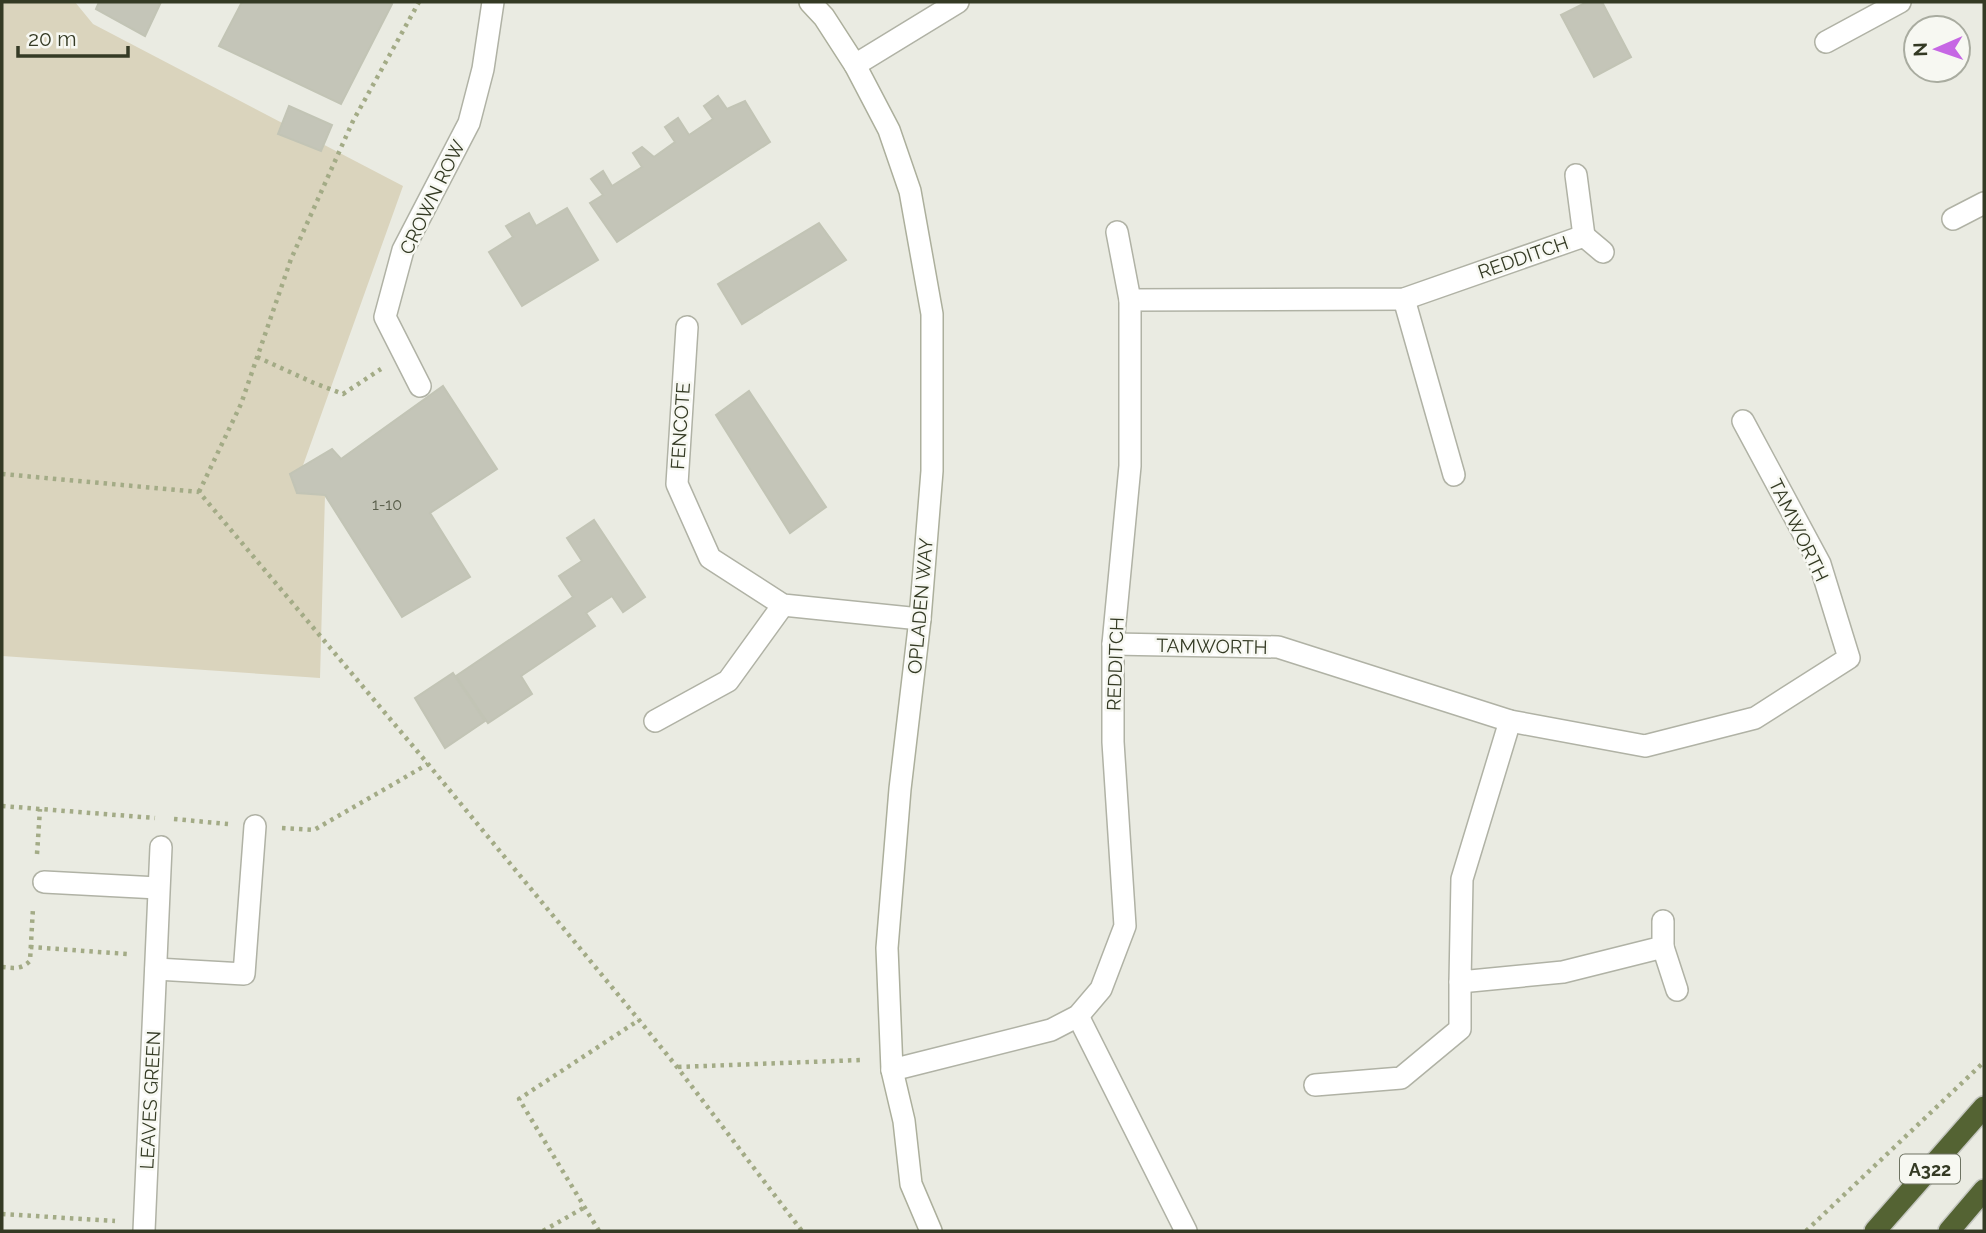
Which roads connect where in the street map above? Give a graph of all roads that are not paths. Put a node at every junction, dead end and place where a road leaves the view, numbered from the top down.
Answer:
1 (493, 2) edge
2 (810, 2) edge
3 (958, 2) edge
4 (1900, 2) edge
5 (1826, 42) dead end
6 (855, 65) junction
7 (1576, 175) dead end
8 (1984, 203) edge
9 (1953, 219) dead end
10 (1117, 232) dead end
11 (1584, 236) junction
12 (1603, 252) dead end
13 (1404, 299) junction
14 (1130, 300) junction
15 (687, 327) dead end
16 (420, 386) dead end
17 (1743, 421) dead end
18 (1454, 475) dead end
19 (783, 605) junction
20 (920, 619) junction
21 (1113, 644) junction
22 (655, 721) dead end
23 (1510, 722) junction
24 (255, 826) road end
25 (161, 846) dead end
26 (44, 882) dead end
27 (159, 888) junction
28 (1662, 922) dead end
29 (1663, 947) junction
30 (156, 962) junction
31 (1460, 982) junction
32 (1677, 990) dead end
33 (1078, 1016) junction
34 (892, 1070) junction
35 (1315, 1084) dead end
36 (1984, 1107) edge
37 (1984, 1190) edge
38 (144, 1227) edge
39 (930, 1231) edge
40 (1186, 1231) edge
41 (1875, 1231) edge
42 (1949, 1231) edge

1 - 16 street, CROWN ROW
2 - 6 street, OPLADEN WAY
3 - 6 street
4 - 5 street
6 - 20 street, OPLADEN WAY
7 - 11 street, REDDITCH
8 - 9 street
10 - 14 street, REDDITCH
11 - 12 street, REDDITCH
11 - 13 street, REDDITCH
13 - 14 street, REDDITCH
13 - 18 street
14 - 21 street, REDDITCH
15 - 19 street, FENCOTE
17 - 23 street, TAMWORTH
19 - 20 street, FENCOTE
19 - 22 street
20 - 34 street, OPLADEN WAY
21 - 23 street, TAMWORTH
21 - 33 street, REDDITCH
23 - 31 street
24 - 30 street
25 - 27 street, LEAVES GREEN
26 - 27 street
27 - 30 street, LEAVES GREEN
28 - 29 street
29 - 31 street
29 - 32 street
30 - 38 street, LEAVES GREEN
31 - 35 street
33 - 34 street, REDDITCH
33 - 40 street
34 - 39 street, OPLADEN WAY
36 - 41 highway, A322
37 - 42 highway, A322

